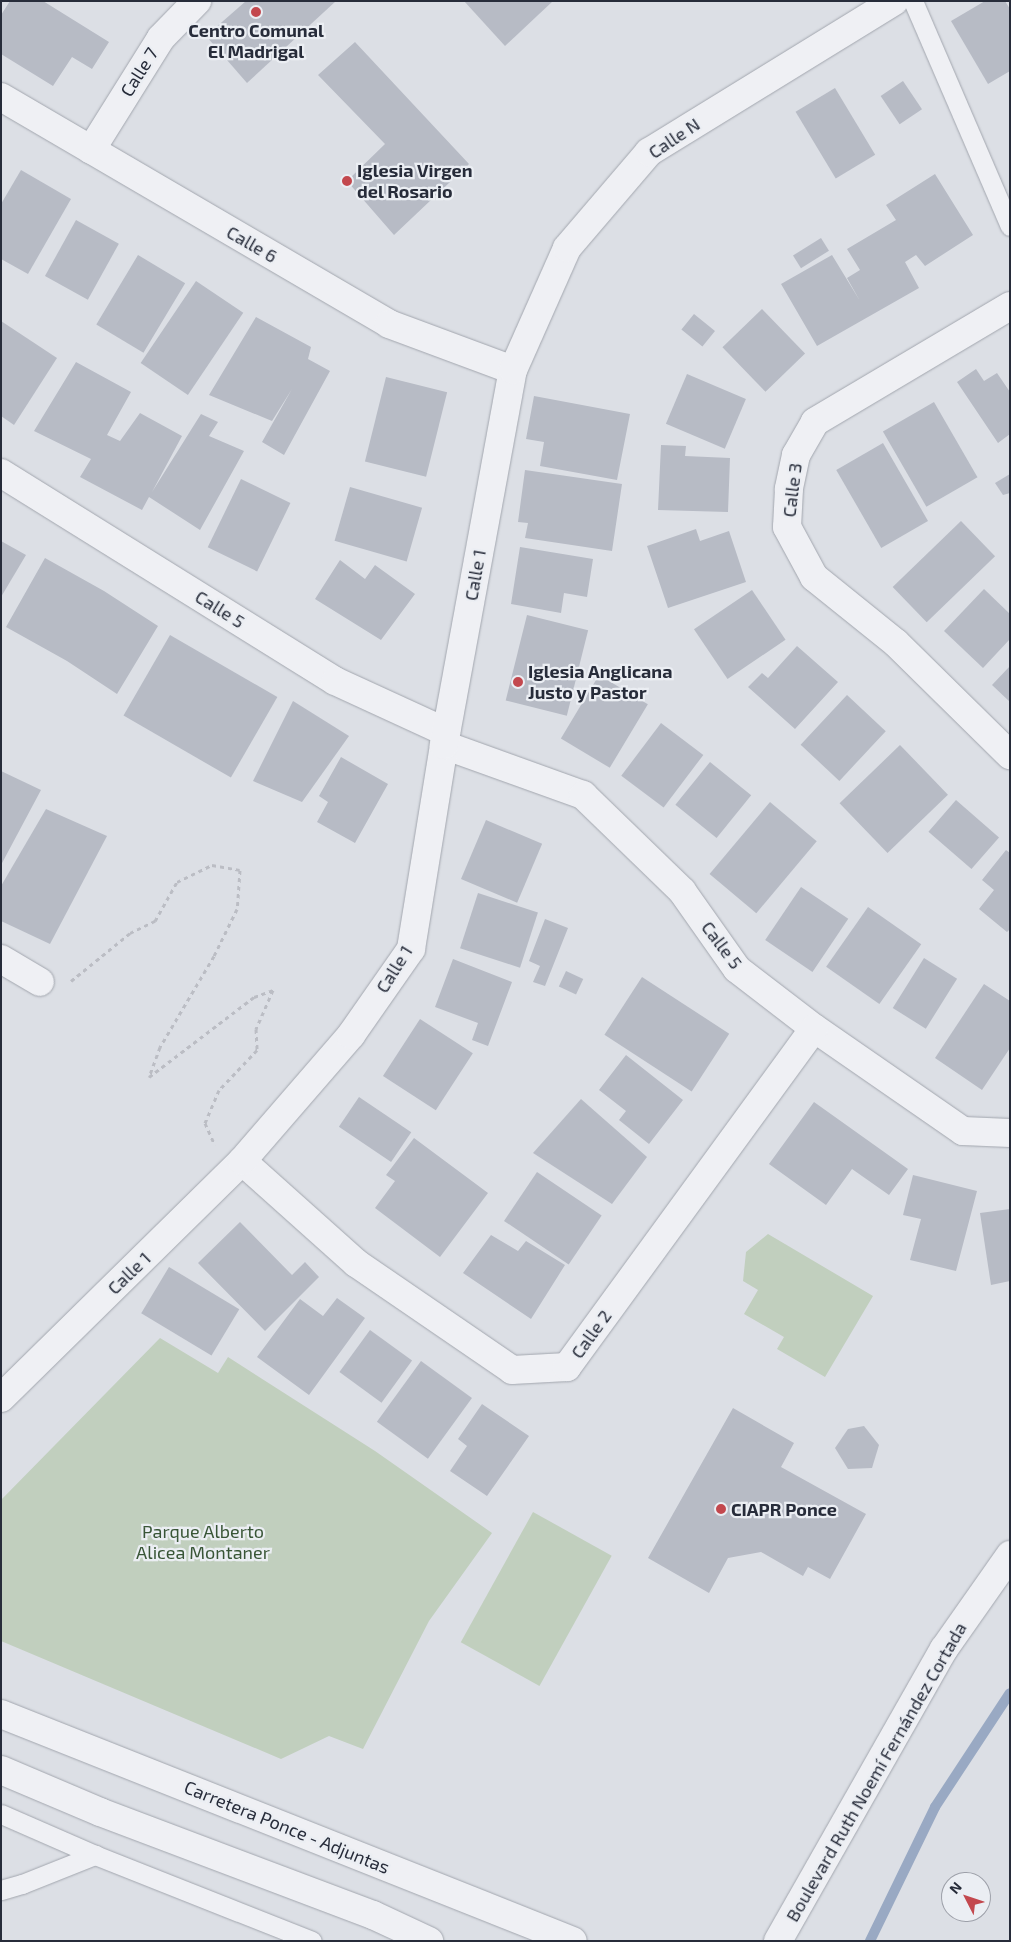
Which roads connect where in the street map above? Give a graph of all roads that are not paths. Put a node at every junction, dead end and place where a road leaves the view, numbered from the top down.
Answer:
1 (196, 1) edge
2 (894, 1) edge
3 (913, 1) edge
4 (1, 97) edge
5 (91, 150) junction
6 (1010, 226) edge
7 (1010, 306) edge
8 (513, 370) junction
9 (1, 473) edge
10 (445, 738) junction
11 (1010, 755) edge
12 (1, 959) edge
13 (40, 982) road end
14 (814, 1028) junction
15 (1010, 1133) edge
16 (236, 1168) junction
17 (1, 1398) edge
18 (1010, 1555) edge
19 (1, 1714) edge
20 (1, 1770) edge
21 (1, 1814) edge
22 (96, 1855) junction
23 (1, 1890) edge
24 (312, 1941) edge
25 (429, 1941) edge
26 (573, 1941) edge
27 (778, 1941) edge

1 - 5 street, Calle 7
2 - 8 street, Calle N
3 - 6 lane
4 - 5 street, Calle 6
5 - 8 street, Calle 6
7 - 11 street, Calle 3
8 - 10 street, Calle 1
9 - 10 street, Calle 5
10 - 14 street, Calle 5
10 - 16 street, Calle 1
12 - 13 street
14 - 15 street, Calle 5
14 - 16 street, Calle 2
16 - 17 street, Calle 1
18 - 27 street, Boulevard Ruth Noemí Fernández Cortada
19 - 26 street, Carretera Ponce - Adjuntas
20 - 25 street
21 - 22 lane
22 - 23 lane
22 - 24 lane

